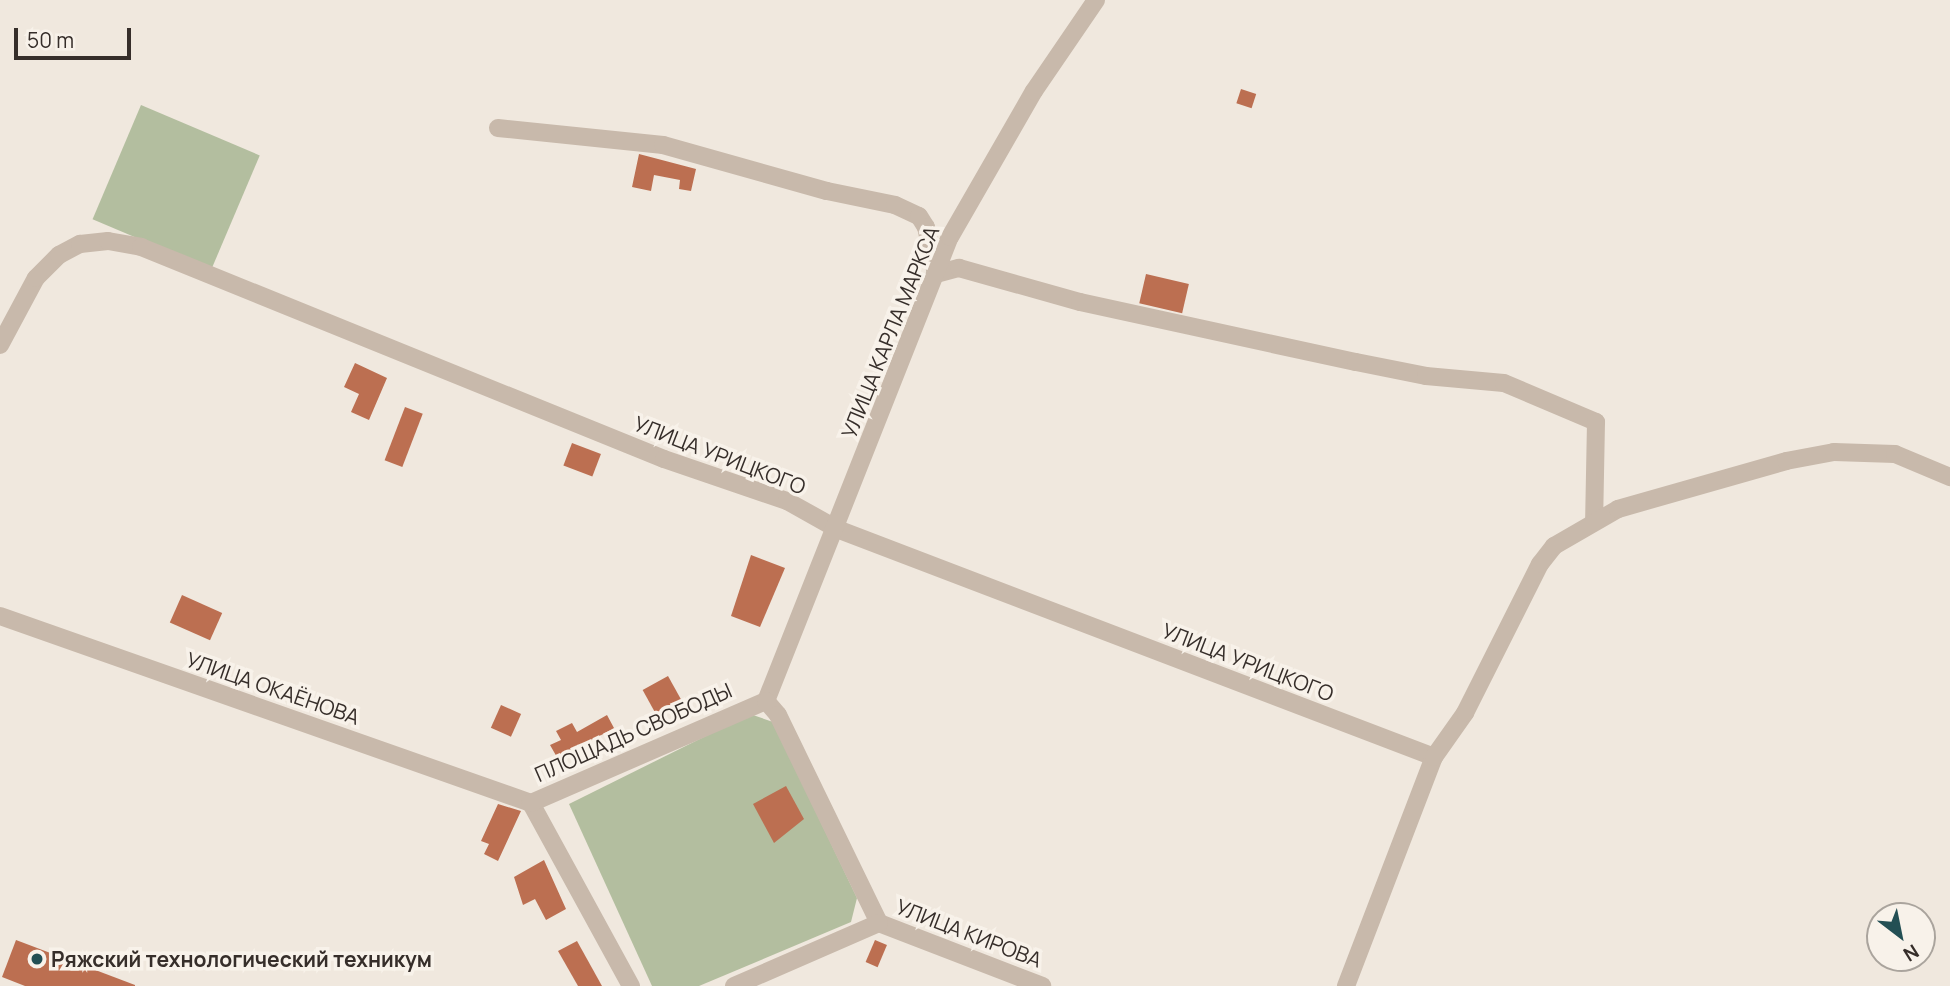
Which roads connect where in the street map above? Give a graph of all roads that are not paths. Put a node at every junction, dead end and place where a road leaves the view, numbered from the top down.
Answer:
1 (1096, 0) edge
2 (498, 128) dead end
3 (936, 274) junction
4 (0, 345) edge
5 (1950, 477) edge
6 (1594, 522) junction
7 (837, 529) junction
8 (0, 616) edge
9 (766, 701) junction
10 (1434, 757) junction
11 (531, 803) junction
12 (878, 923) junction
13 (631, 986) edge
14 (734, 986) edge
15 (1042, 986) edge
16 (1346, 986) edge

1 - 3 street, УЛИЦА КАРЛА МАРКСА
2 - 3 street
3 - 6 street
3 - 7 street, УЛИЦА КАРЛА МАРКСА
4 - 7 street, УЛИЦА УРИЦКОГО
5 - 6 street
6 - 10 street
7 - 9 street, УЛИЦА КАРЛА МАРКСА
7 - 10 street, УЛИЦА УРИЦКОГО
8 - 11 street, УЛИЦА ОКАЁНОВА
9 - 11 street, ПЛОЩАДЬ СВОБОДЫ
9 - 12 street, ПЛОЩАДЬ СВОБОДЫ
10 - 16 street
11 - 13 street, ПЛОЩАДЬ СВОБОДЫ
12 - 14 street
12 - 15 street, УЛИЦА КИРОВА

